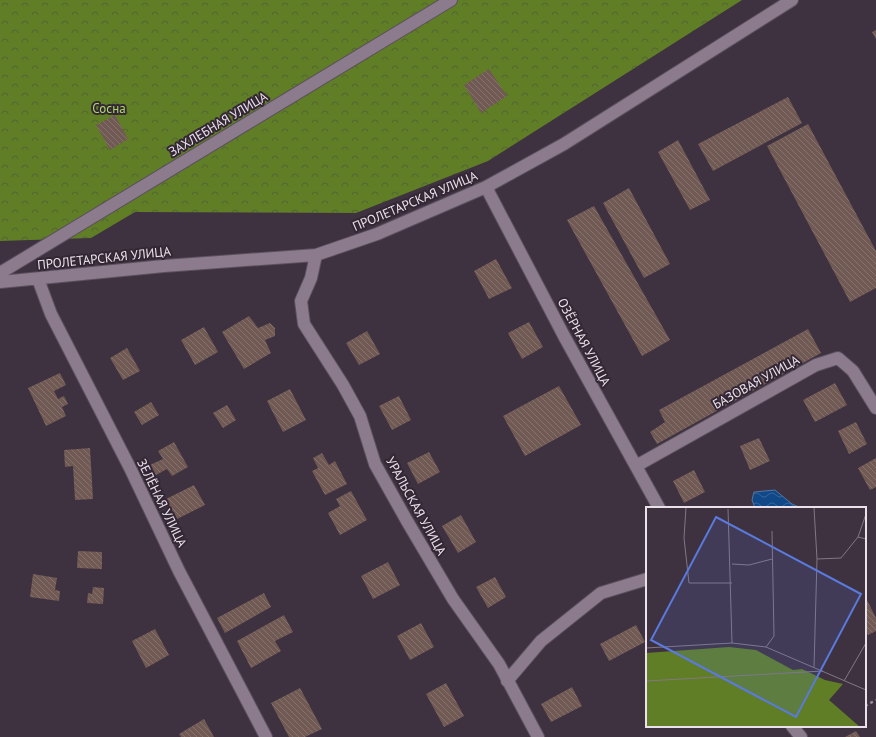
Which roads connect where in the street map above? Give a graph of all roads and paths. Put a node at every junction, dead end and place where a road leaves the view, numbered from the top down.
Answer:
1 (451, 0) edge
2 (792, 0) edge
3 (486, 187) junction
4 (316, 255) junction
5 (0, 273) edge
6 (38, 278) junction
7 (0, 282) edge
8 (876, 408) edge
9 (636, 466) junction
10 (658, 507) edge
11 (646, 579) edge
12 (508, 681) junction
13 (876, 700) edge
14 (866, 705) edge
15 (793, 727) edge
16 (266, 737) edge
17 (538, 737) edge
18 (801, 737) edge

1 - 5 street, ЗАХЛЕБНАЯ УЛИЦА
2 - 3 street, ПРОЛЕТАРСКАЯ УЛИЦА
3 - 4 street, ПРОЛЕТАРСКАЯ УЛИЦА
3 - 9 street, ОЗЁРНАЯ УЛИЦА
4 - 6 street, ПРОЛЕТАРСКАЯ УЛИЦА
4 - 12 street, УРАЛЬСКАЯ УЛИЦА
6 - 7 street, ПРОЛЕТАРСКАЯ УЛИЦА
6 - 16 street, ЗЕЛЁНАЯ УЛИЦА
8 - 9 street, БАЗОВАЯ УЛИЦА
9 - 10 street, ОЗЁРНАЯ УЛИЦА
11 - 12 street
12 - 17 street, УРАЛЬСКАЯ УЛИЦА
13 - 14 path
15 - 18 street

